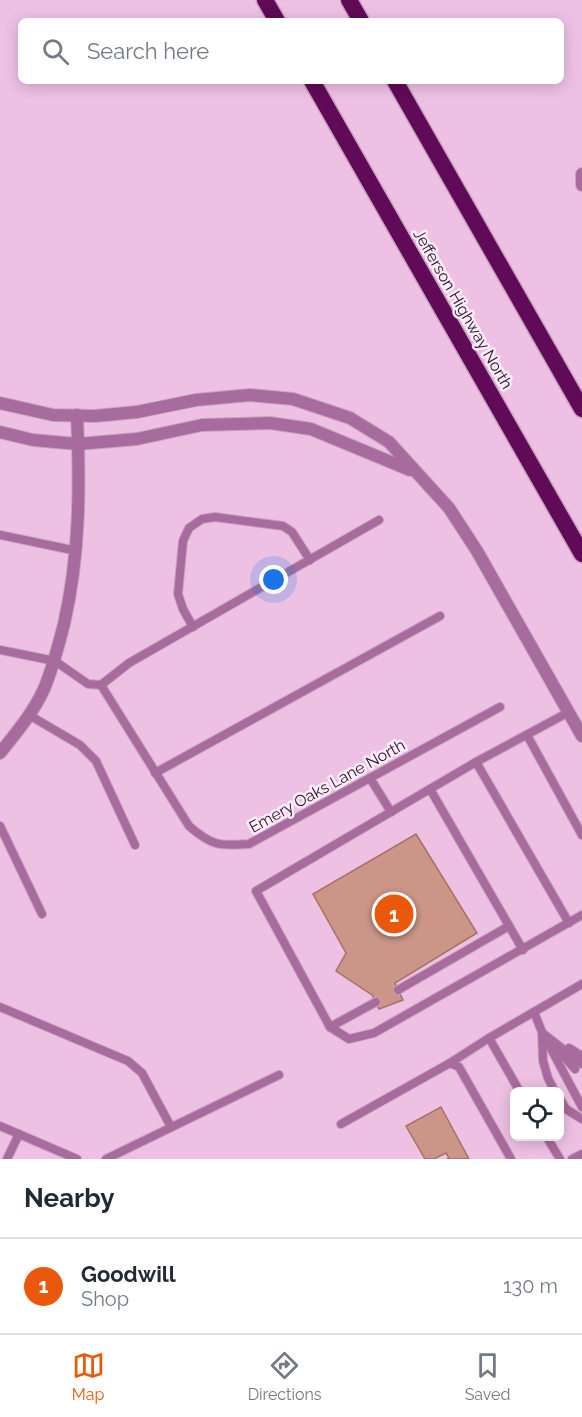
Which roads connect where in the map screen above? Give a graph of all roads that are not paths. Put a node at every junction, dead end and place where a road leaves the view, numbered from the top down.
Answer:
1 (265, 0) edge
2 (349, 0) edge
3 (275, 18) edge
4 (359, 18) edge
5 (314, 84) edge
6 (397, 84) edge
7 (582, 174) edge
8 (582, 185) edge
9 (0, 403) edge
10 (582, 409) edge
11 (77, 415) junction
12 (0, 432) edge
13 (78, 444) junction
14 (414, 471) junction
15 (379, 520) dead end
16 (0, 535) edge
17 (77, 551) junction
18 (582, 554) edge
19 (310, 560) junction
20 (440, 616) dead end
21 (193, 627) junction
22 (0, 650) edge
23 (55, 661) junction
24 (101, 685) junction
25 (500, 707) dead end
26 (569, 712) junction
27 (29, 714) junction
28 (526, 735) junction
29 (582, 736) edge
30 (0, 753) edge
31 (476, 762) junction
32 (155, 773) junction
33 (370, 778) junction
34 (430, 789) junction
35 (391, 812) junction
36 (0, 826) edge
37 (582, 835) edge
38 (135, 846) dead end
39 (42, 914) dead end
40 (582, 915) edge
41 (569, 923) junction
42 (509, 926) junction
43 (523, 950) junction
44 (582, 984) edge
45 (398, 990) dead end
46 (375, 1002) dead end
47 (0, 1007) edge
48 (534, 1012) junction
49 (330, 1027) junction
50 (542, 1032) junction
51 (489, 1038) junction
52 (582, 1056) edge
53 (450, 1063) junction
54 (578, 1067) edge
55 (279, 1075) dead end
56 (517, 1087) edge
57 (552, 1087) edge
58 (564, 1106) edge
59 (582, 1107) edge
60 (582, 1119) edge
61 (341, 1124) dead end
62 (0, 1126) edge
63 (171, 1127) junction
64 (19, 1134) junction
65 (549, 1141) edge
66 (582, 1154) edge
67 (7, 1159) edge
68 (77, 1159) edge
69 (106, 1159) edge
70 (511, 1159) edge
71 (560, 1159) edge
72 (572, 1159) edge

1 - 3 highway
2 - 4 highway
5 - 18 highway, Jefferson Highway North
6 - 10 highway
7 - 8 street
9 - 11 street
11 - 13 street
11 - 14 street
12 - 13 street
13 - 14 street
13 - 17 street
14 - 26 street
15 - 19 lane
16 - 17 lane
17 - 23 street
19 - 21 lane
19 - 21 lane
20 - 32 lane
21 - 24 lane
22 - 23 lane
23 - 24 lane
23 - 27 street
24 - 32 lane, Emery Oaks Lane North
25 - 33 lane, Emery Oaks Lane North
26 - 28 lane
26 - 29 street
27 - 30 street
27 - 38 lane
28 - 31 lane
28 - 37 lane
31 - 34 lane
31 - 41 lane
32 - 33 lane, Emery Oaks Lane North
33 - 35 lane
34 - 35 lane
34 - 42 lane
35 - 49 lane
36 - 39 lane
40 - 41 lane
41 - 43 lane
42 - 43 lane
42 - 45 lane
43 - 49 lane
44 - 48 lane
46 - 49 lane
47 - 63 lane
48 - 50 lane
48 - 51 lane
50 - 52 lane
50 - 54 lane
50 - 57 lane
50 - 59 lane
51 - 53 lane
51 - 56 lane
53 - 61 lane
53 - 70 lane
55 - 63 lane
58 - 60 lane
62 - 64 lane
63 - 69 lane
64 - 67 lane
64 - 68 lane
65 - 71 lane
66 - 72 lane

